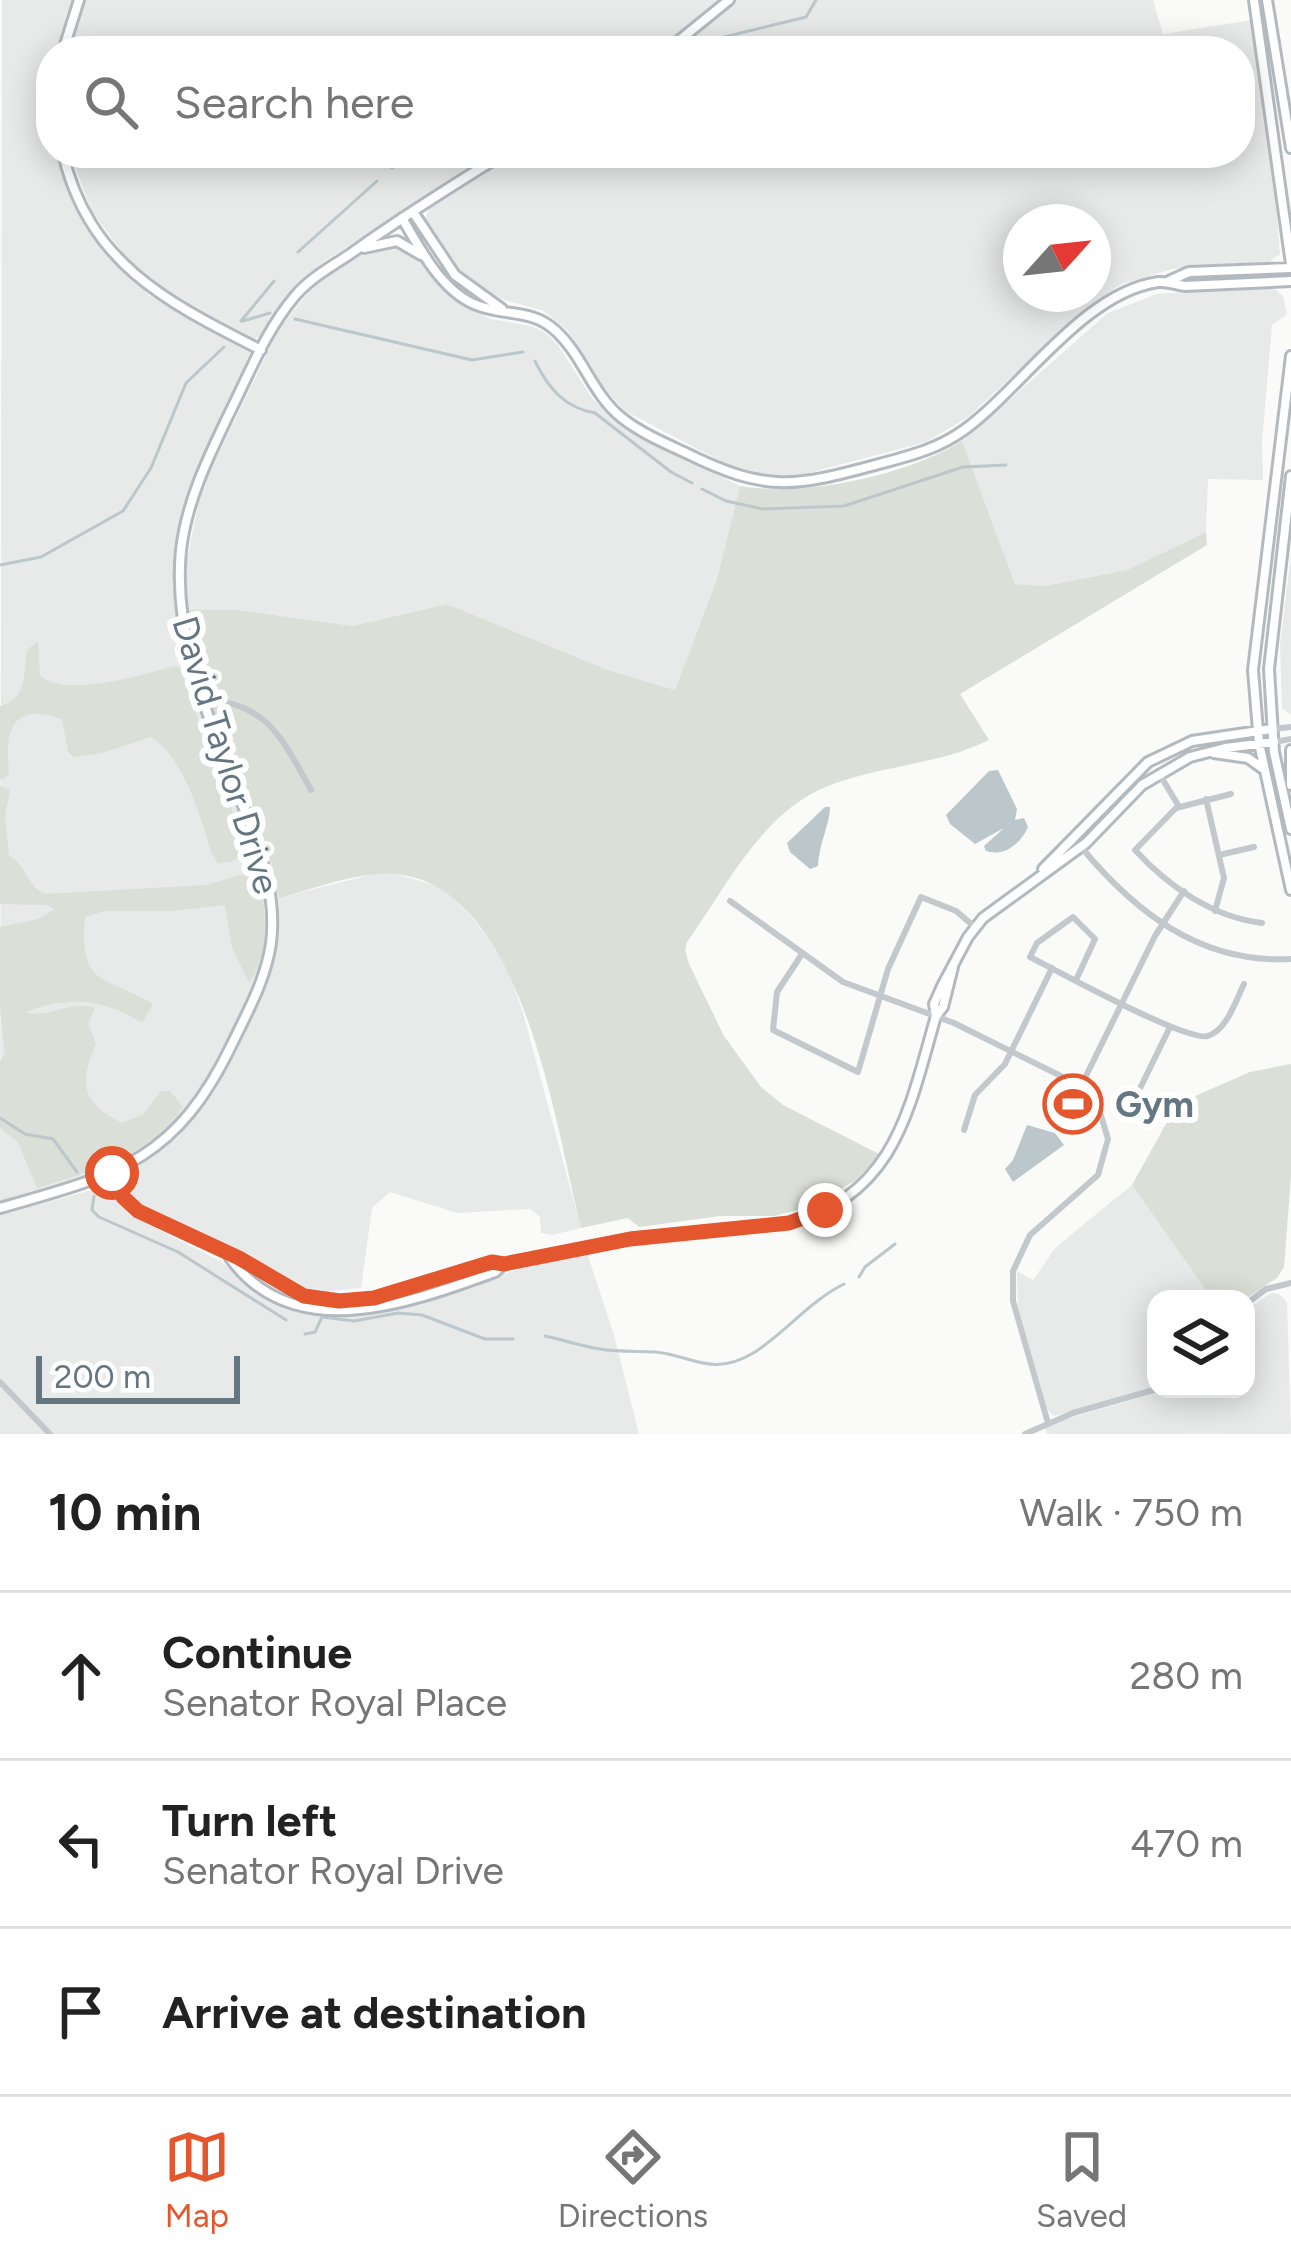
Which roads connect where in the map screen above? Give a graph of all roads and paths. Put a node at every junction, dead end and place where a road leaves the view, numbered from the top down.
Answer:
1 (79, 0) edge
2 (729, 0) edge
3 (1254, 0) edge
4 (1267, 0) edge
5 (68, 36) edge
6 (685, 36) edge
7 (1291, 148) edge
8 (69, 168) edge
9 (481, 168) edge
10 (412, 212) junction
11 (402, 218) junction
12 (346, 256) junction
13 (1291, 266) edge
14 (438, 272) junction
15 (1291, 280) edge
16 (1169, 282) junction
17 (502, 309) junction
18 (261, 350) junction
19 (1291, 356) edge
20 (1291, 476) edge
21 (203, 700) junction
22 (1291, 727) edge
23 (1272, 729) junction
24 (1258, 731) junction
25 (1291, 739) edge
26 (1274, 742) junction
27 (1259, 743) junction
28 (1291, 750) edge
29 (1213, 753) junction
30 (1264, 771) junction
31 (1158, 772) junction
32 (1291, 785) edge
33 (311, 790) dead end
34 (1231, 794) dead end
35 (1206, 800) junction
36 (1179, 806) junction
37 (1289, 807) edge
38 (1291, 829) edge
39 (1078, 843) junction
40 (1254, 847) dead end
41 (1219, 856) junction
42 (1291, 890) edge
43 (1184, 891) junction
44 (730, 901) dead end
45 (1215, 911) junction
46 (1262, 922) dead end
47 (1162, 926) junction
48 (975, 927) junction
49 (802, 954) junction
50 (1291, 959) edge
51 (1052, 968) junction
52 (1076, 980) junction
53 (1244, 984) dead end
54 (878, 998) junction
55 (1122, 1003) junction
56 (936, 1016) junction
57 (1170, 1026) junction
58 (1011, 1051) junction
59 (1081, 1086) junction
60 (1126, 1115) dead end
61 (964, 1130) dead end
62 (112, 1173) junction
63 (0, 1208) edge
64 (229, 1256) junction
65 (504, 1264) junction
66 (1291, 1283) edge
67 (1255, 1297) edge
68 (0, 1382) edge
69 (1147, 1392) edge
70 (1048, 1423) junction
71 (50, 1434) edge
72 (1025, 1434) edge

1 - 5 street
2 - 6 street
3 - 13 street
4 - 7 street
8 - 18 street
9 - 10 street, David Taylor Drive
10 - 11 street, David Taylor Drive
10 - 17 street
11 - 12 street, David Taylor Drive
11 - 14 street
12 - 14 street
12 - 18 street, David Taylor Drive
13 - 16 street
14 - 17 street
15 - 16 street
16 - 17 street
18 - 21 street, David Taylor Drive
19 - 24 street
20 - 23 street
21 - 33 street
21 - 62 street, David Taylor Drive
22 - 23 street
23 - 24 street
23 - 26 street
24 - 27 street
24 - 39 street
25 - 26 street
26 - 27 street
26 - 37 street
27 - 29 street
27 - 30 street
28 - 32 street
29 - 30 street
29 - 31 street
30 - 42 street
31 - 36 street
31 - 39 street
34 - 35 street
35 - 36 street
35 - 41 street
36 - 43 street
37 - 38 street
39 - 47 street
39 - 48 street
40 - 41 street
41 - 45 street
43 - 45 street
43 - 47 street
44 - 49 street
45 - 46 street
47 - 50 street
47 - 55 street
48 - 54 street
48 - 56 street
49 - 54 street
49 - 54 street
51 - 52 street
51 - 52 street
51 - 58 street
52 - 55 street
53 - 57 street
54 - 56 street
55 - 57 street
55 - 59 street
56 - 58 street
56 - 65 street
57 - 60 street
58 - 59 street
58 - 61 street
59 - 70 street
62 - 63 street, David Taylor Drive
62 - 64 street
64 - 65 street
64 - 65 street
66 - 67 street
68 - 71 street
69 - 70 street
70 - 72 street

